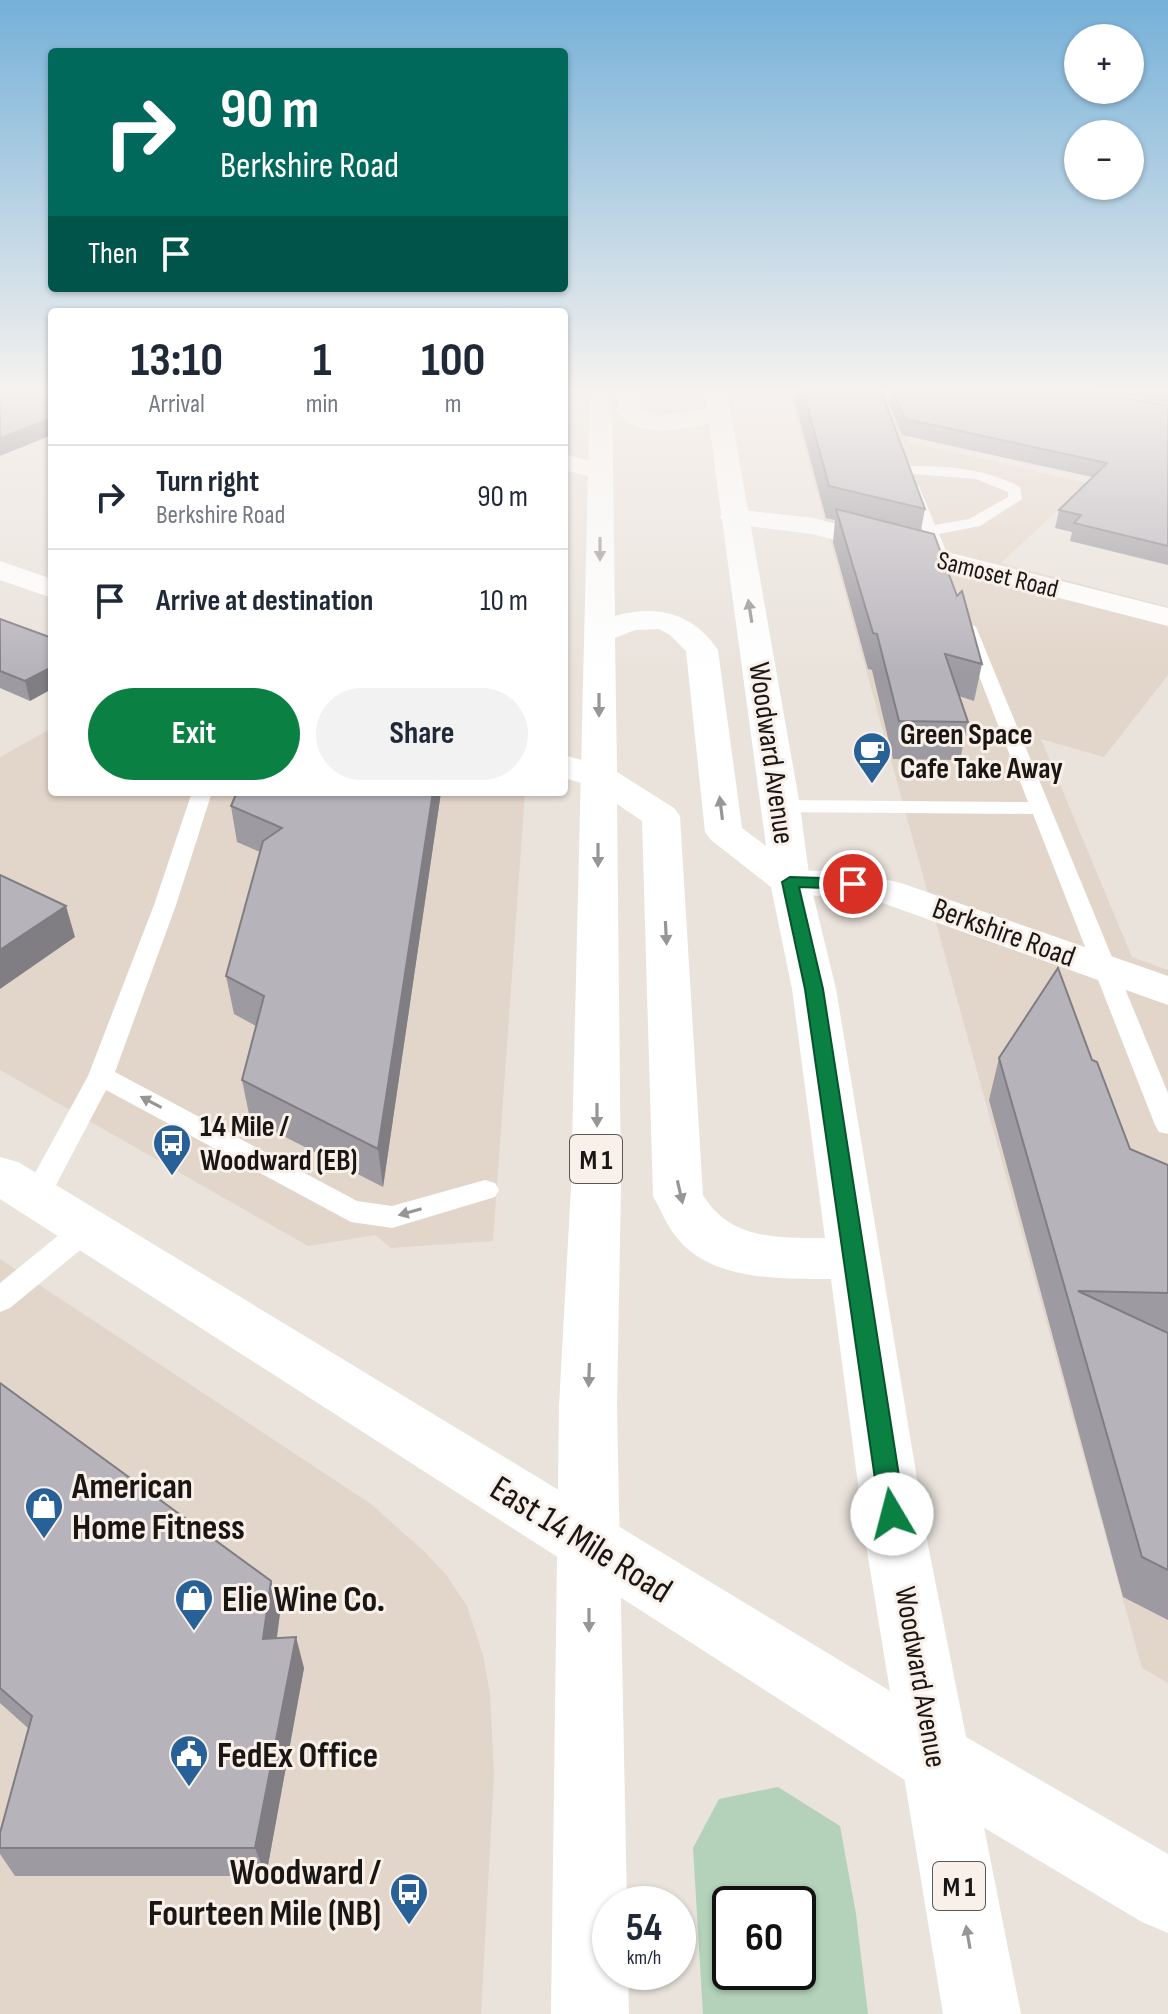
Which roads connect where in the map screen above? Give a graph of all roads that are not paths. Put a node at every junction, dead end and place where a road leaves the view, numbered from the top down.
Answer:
1 (600, 485) edge
2 (729, 485) edge
3 (912, 485) edge
4 (1003, 485) edge
5 (734, 517) junction
6 (930, 529) junction
7 (0, 570) edge
8 (947, 572) junction
9 (48, 588) edge
10 (963, 615) edge
11 (1168, 617) edge
12 (600, 633) junction
13 (581, 771) edge
14 (201, 796) edge
15 (781, 806) junction
16 (1039, 808) junction
17 (790, 882) junction
18 (1104, 968) junction
19 (1168, 991) edge
20 (101, 1076) junction
21 (1168, 1125) edge
22 (18, 1186) edge
23 (485, 1190) dead end
24 (86, 1229) junction
25 (853, 1259) junction
26 (0, 1300) edge
27 (589, 1542) junction
28 (936, 1759) junction
29 (1168, 1896) edge
30 (590, 2014) edge
31 (982, 2014) edge

1 -> 12 main road, M 1
2 - 5 main road, Woodward Avenue / M 1
3 - 6 lane
4 - 6 lane
5 - 8 main road, Samoset Road
15 -> 5 main road, Woodward Avenue / M 1
6 - 8 lane
7 - 9 main road
8 - 11 main road, Samoset Road
10 - 16 lane
12 -> 13 main road, M 1
17 -> 12 main road
13 -> 25 main road
13 -> 27 main road, M 1
14 - 20 lane
15 - 16 lane
15 - 17 main road, Woodward Avenue / M 1
16 - 18 lane
17 - 18 main road, Berkshire Road
17 - 25 main road, Woodward Avenue / M 1
18 - 19 main road, Berkshire Road
18 - 21 lane
20 - 22 lane
23 -> 20 lane
22 - 24 main road, East 14 Mile Road
24 - 26 lane
24 - 27 main road, East 14 Mile Road
25 - 28 main road, Woodward Avenue / M 1
27 - 28 main road, East 14 Mile Road
27 -> 30 main road, M 1
28 - 29 main road, East 14 Mile Road
31 -> 28 main road, Woodward Avenue / M 1

